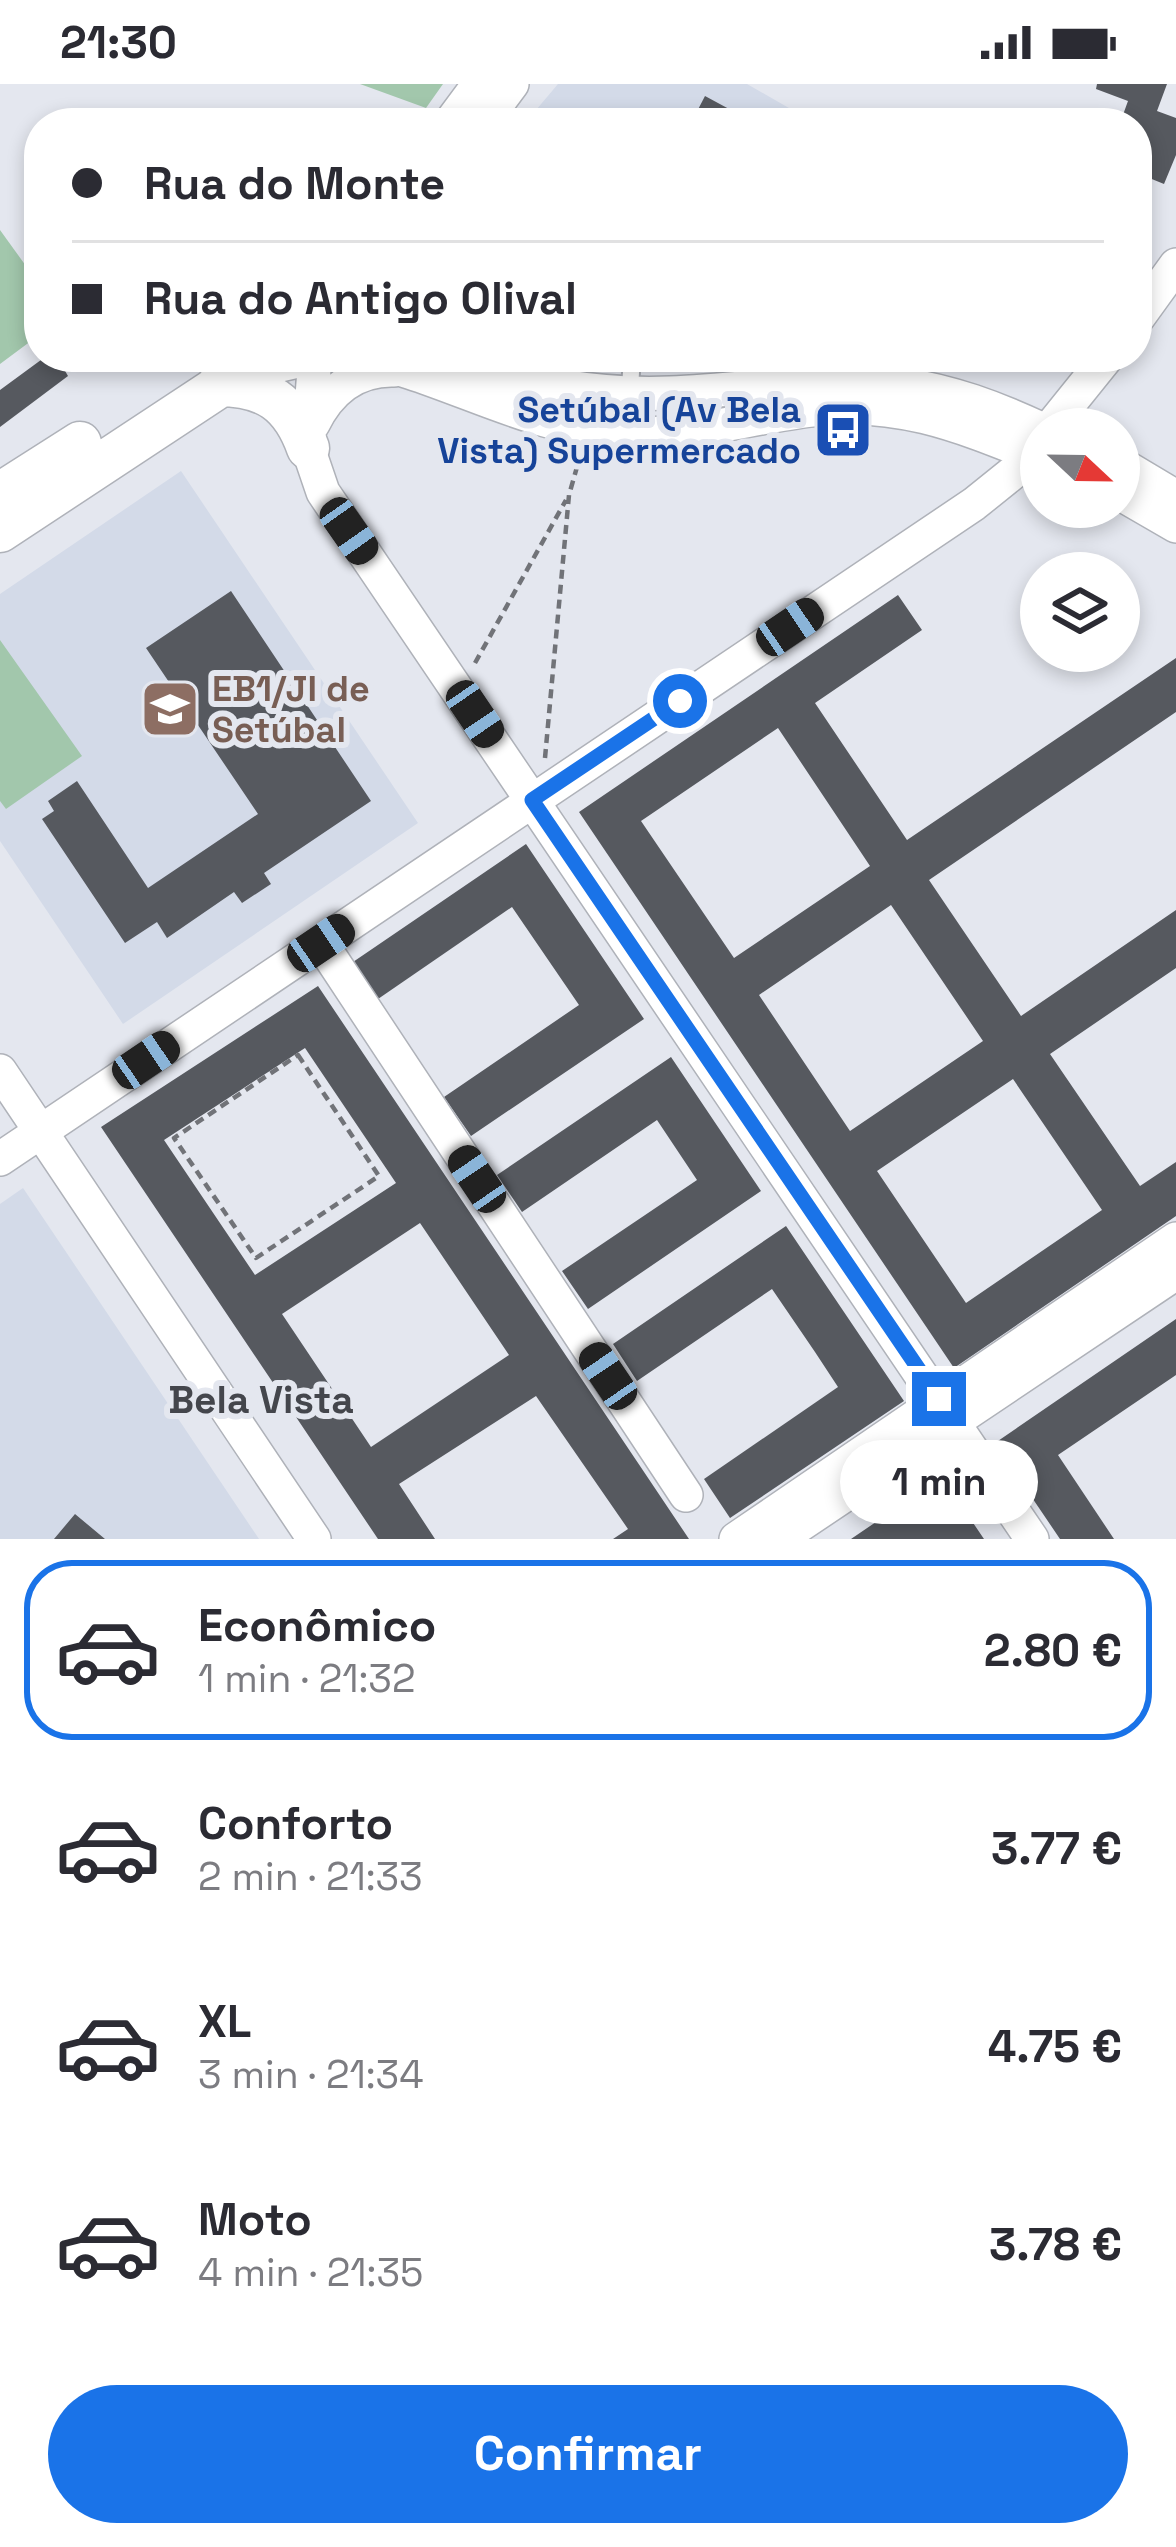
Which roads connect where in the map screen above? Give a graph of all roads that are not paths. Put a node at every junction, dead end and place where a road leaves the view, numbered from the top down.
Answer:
1 (1176, 265) edge
2 (1152, 299) edge
3 (211, 372) edge
4 (212, 372) edge
5 (215, 372) edge
6 (297, 372) edge
7 (313, 372) edge
8 (373, 372) edge
9 (411, 372) edge
10 (504, 372) edge
11 (632, 372) edge
12 (1095, 372) edge
13 (630, 394) junction
14 (1067, 408) edge
15 (1020, 430) edge
16 (307, 434) junction
17 (627, 434) junction
18 (1020, 437) edge
19 (1020, 464) edge
20 (1140, 476) edge
21 (0, 494) edge
22 (1176, 497) edge
23 (1140, 505) edge
24 (1176, 526) edge
25 (0, 531) edge
26 (538, 788) junction
27 (321, 943) junction
28 (0, 1070) edge
29 (41, 1131) junction
30 (0, 1159) edge
31 (1176, 1239) edge
32 (1176, 1274) edge
33 (946, 1410) junction
34 (686, 1495) dead end
35 (314, 1539) edge
36 (736, 1539) edge
37 (779, 1539) edge
38 (1032, 1539) edge

1 - 2 street
3 - 21 street
4 - 25 street
5 - 16 street
6 - 16 street
7 - 16 street
8 - 16 street
9 - 17 street
10 - 13 street
11 - 13 lane
12 - 14 street
13 - 15 street
13 - 17 lane
16 - 26 street
17 - 18 street
19 - 26 street
20 - 22 street
23 - 24 street
26 - 27 street
26 - 33 street
27 - 29 street
27 - 34 street
28 - 29 street
29 - 30 street
29 - 35 street
31 - 33 street
32 - 33 street
33 - 36 street
33 - 37 street
33 - 38 street

